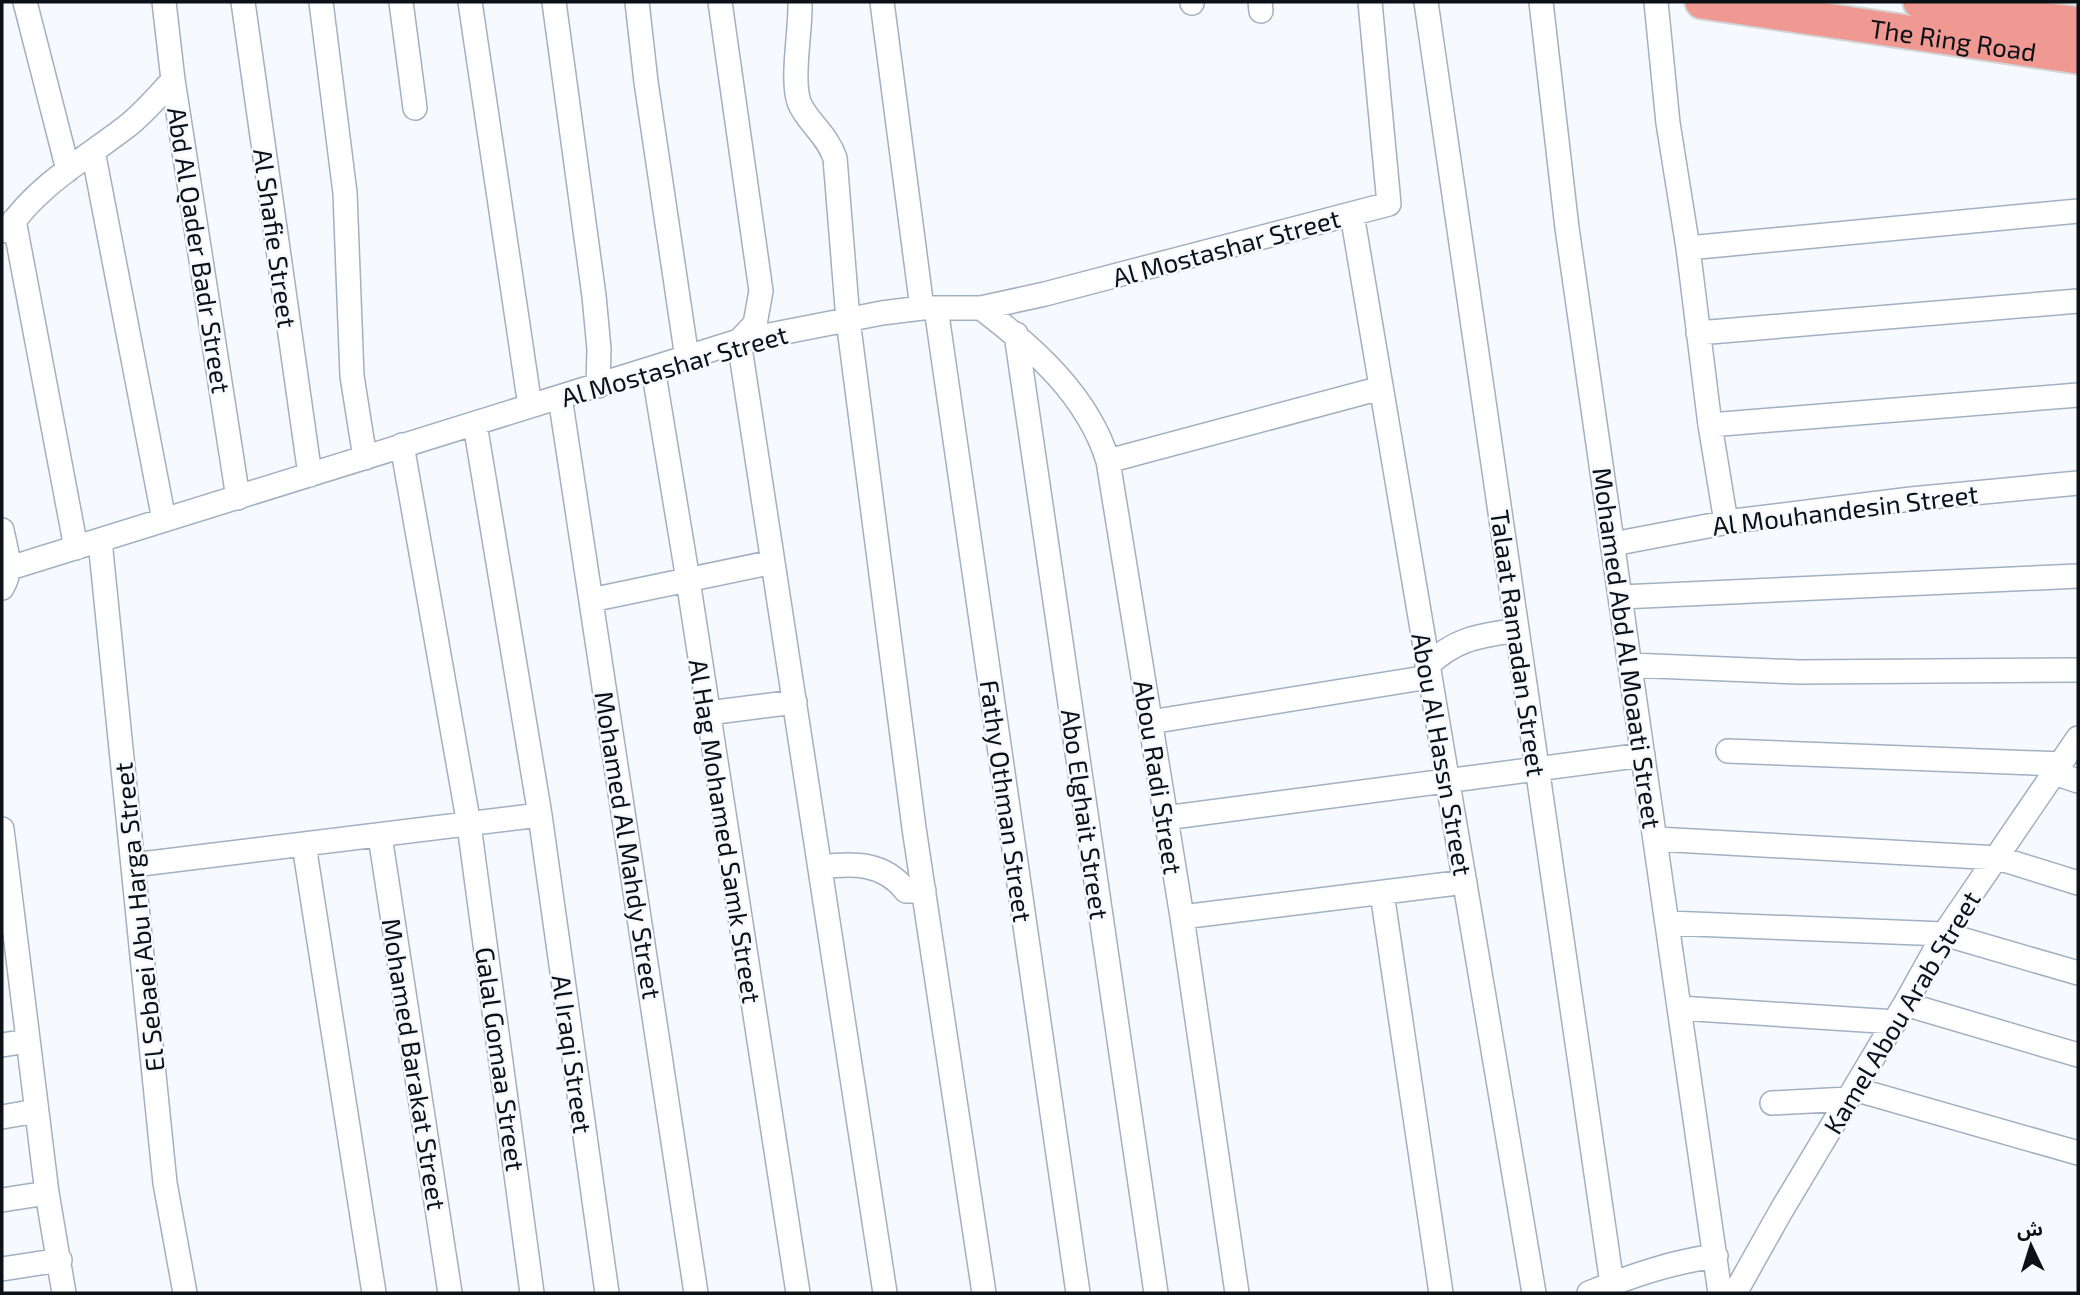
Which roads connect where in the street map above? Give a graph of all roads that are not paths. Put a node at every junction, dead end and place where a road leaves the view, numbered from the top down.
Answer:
1 (24, 2) edge
2 (164, 2) edge
3 (243, 2) edge
4 (321, 2) edge
5 (401, 2) edge
6 (470, 2) edge
7 (554, 2) edge
8 (637, 2) edge
9 (720, 2) edge
10 (800, 2) edge
11 (882, 2) edge
12 (1370, 2) edge
13 (1426, 2) edge
14 (1541, 2) edge
15 (1656, 2) edge
16 (1702, 2) edge
17 (1927, 13) edge
18 (2078, 24) edge
19 (2078, 57) edge
20 (173, 80) junction
21 (415, 108) dead end
22 (93, 151) junction
23 (68, 170) junction
24 (2078, 211) edge
25 (1352, 214) junction
26 (8, 230) edge
27 (1688, 248) junction
28 (2078, 300) edge
29 (929, 308) junction
30 (981, 308) junction
31 (848, 320) junction
32 (1698, 332) junction
33 (1016, 334) junction
34 (739, 341) junction
35 (687, 358) junction
36 (653, 369) junction
37 (598, 386) junction
38 (1381, 388) junction
39 (2078, 396) edge
40 (560, 397) junction
41 (530, 406) junction
42 (475, 424) junction
43 (1710, 425) junction
44 (402, 445) junction
45 (365, 458) junction
46 (1108, 461) junction
47 (310, 475) junction
48 (2078, 483) edge
49 (238, 498) junction
50 (164, 520) junction
51 (1726, 522) junction
52 (2, 530) edge
53 (100, 541) junction
54 (1613, 544) junction
55 (76, 548) junction
56 (773, 562) junction
57 (5, 574) edge
58 (2078, 576) edge
59 (688, 580) junction
60 (1621, 597) junction
61 (592, 600) junction
62 (1517, 630) junction
63 (1630, 664) junction
64 (2078, 670) edge
65 (1428, 671) junction
66 (795, 702) junction
67 (708, 713) junction
68 (1150, 722) junction
69 (2078, 738) edge
70 (1728, 751) dead end
71 (1643, 755) junction
72 (1538, 769) junction
73 (2058, 769) junction
74 (1448, 780) junction
75 (2078, 781) edge
76 (540, 815) junction
77 (1165, 818) junction
78 (469, 825) junction
79 (2, 835) edge
80 (380, 836) junction
81 (1656, 839) junction
82 (304, 845) junction
83 (1998, 858) junction
84 (133, 864) junction
85 (820, 867) junction
86 (1465, 882) junction
87 (2078, 883) edge
88 (924, 891) junction
89 (1382, 892) junction
90 (6, 911) edge
91 (1182, 917) junction
92 (1668, 923) junction
93 (1944, 934) junction
94 (10, 973) edge
95 (2078, 973) edge
96 (1680, 1008) junction
97 (1900, 1013) junction
98 (27, 1041) junction
99 (2, 1045) edge
100 (2078, 1055) edge
101 (1851, 1094) junction
102 (1772, 1103) dead end
103 (36, 1111) junction
104 (2, 1117) edge
105 (2078, 1153) edge
106 (47, 1193) junction
107 (2, 1200) edge
108 (1716, 1256) junction
109 (60, 1259) junction
110 (2, 1269) edge
111 (1612, 1284) junction
112 (64, 1293) edge
113 (185, 1293) edge
114 (374, 1293) edge
115 (450, 1293) edge
116 (533, 1293) edge
117 (607, 1293) edge
118 (696, 1293) edge
119 (797, 1293) edge
120 (885, 1293) edge
121 (984, 1293) edge
122 (1078, 1293) edge
123 (1156, 1293) edge
124 (1237, 1293) edge
125 (1441, 1293) edge
126 (1534, 1293) edge
127 (1589, 1293) edge
128 (1720, 1293) edge
129 (1735, 1293) edge

1 - 23 street
2 - 20 street, Abd Al Qader Badr Street
3 - 47 street, Al Shafie Street
4 - 45 street
5 - 21 street
6 - 41 street
7 - 37 street
8 - 35 street
9 - 34 street
10 - 31 street
11 - 29 street, Fathy Othman Street
12 - 25 street, Al Mostashar Street
13 - 62 street, Talaat Ramadan Street
14 - 54 street, Mohamed Abd Al Moaati Street
15 - 27 street
16 - 17 highway, The Ring Road
17 - 18 highway, The Ring Road
17 - 19 highway, The Ring Road
20 - 22 street
20 - 49 street, Abd Al Qader Badr Street
22 - 23 street
22 - 50 street
23 - 26 street
24 - 27 street
25 - 30 street, Al Mostashar Street
25 - 38 street, Abou Al Hassn Street
26 - 55 street
27 - 32 street
28 - 32 street
29 - 30 street, Al Mostashar Street
29 - 31 street, Al Mostashar Street
29 - 122 street, Fathy Othman Street
30 - 33 street, Abou Radi Street
31 - 34 street, Al Mostashar Street
31 - 88 street
32 - 43 street
33 - 46 street, Abou Radi Street
33 - 123 street, Abo Elghait Street
34 - 35 street, Al Mostashar Street
34 - 56 street
35 - 36 street, Al Mostashar Street
36 - 37 street, Al Mostashar Street
36 - 59 street, Al Hag Mohamed Samk Street
37 - 40 street, Al Mostashar Street
38 - 46 street
38 - 65 street, Abou Al Hassn Street
39 - 43 street
40 - 41 street, Al Mostashar Street
40 - 61 street, Mohamed Al Mahdy Street
41 - 42 street, Al Mostashar Street
42 - 44 street, Al Mostashar Street
42 - 76 street, Al Iraqi Street
43 - 51 street
44 - 45 street, Al Mostashar Street
44 - 78 street, Galal Gomaa Street
45 - 47 street, Al Mostashar Street
46 - 68 street, Abou Radi Street
47 - 49 street, Al Mostashar Street
48 - 51 street, Al Mouhandesin Street
49 - 50 street, Al Mostashar Street
50 - 53 street, Al Mostashar Street
51 - 54 street, Al Mouhandesin Street
52 - 57 street
53 - 55 street, Al Mostashar Street
53 - 84 street, El Sebaei Abu Harga Street
54 - 60 street, Mohamed Abd Al Moaati Street
55 - 57 street, Al Mostashar Street
56 - 59 street
56 - 66 street
58 - 60 street
59 - 61 street
59 - 67 street, Al Hag Mohamed Samk Street
60 - 63 street, Mohamed Abd Al Moaati Street
61 - 118 street, Mohamed Al Mahdy Street
62 - 65 street
62 - 72 street, Talaat Ramadan Street
63 - 64 street
63 - 71 street, Mohamed Abd Al Moaati Street
65 - 68 street
65 - 74 street, Abou Al Hassn Street
66 - 67 street
66 - 85 street
67 - 119 street, Al Hag Mohamed Samk Street
68 - 77 street, Abou Radi Street
69 - 73 street, Kamel Abou Arab Street
70 - 73 street
71 - 72 street
71 - 81 street, Mohamed Abd Al Moaati Street
72 - 74 street
72 - 111 street, Talaat Ramadan Street
73 - 75 street
73 - 83 street, Kamel Abou Arab Street
74 - 77 street
74 - 86 street, Abou Al Hassn Street
76 - 78 street
76 - 117 street, Al Iraqi Street
77 - 91 street, Abou Radi Street
78 - 80 street
78 - 116 street, Galal Gomaa Street
79 - 90 street
80 - 82 street
80 - 115 street, Mohamed Barakat Street
81 - 83 street
81 - 92 street, Mohamed Abd Al Moaati Street
82 - 84 street
82 - 114 street
83 - 87 street
83 - 93 street, Kamel Abou Arab Street
84 - 113 street, El Sebaei Abu Harga Street
85 - 88 street
85 - 120 street
86 - 89 street
86 - 126 street, Abou Al Hassn Street
88 - 121 street
89 - 91 street
89 - 125 street
90 - 94 street
91 - 124 street, Abou Radi Street
92 - 93 street
92 - 96 street, Mohamed Abd Al Moaati Street
93 - 95 street
93 - 97 street, Kamel Abou Arab Street
94 - 98 street
96 - 97 street
96 - 108 street, Mohamed Abd Al Moaati Street
97 - 100 street
97 - 101 street, Kamel Abou Arab Street
98 - 99 street
98 - 103 street
101 - 102 street
101 - 105 street
101 - 129 street, Kamel Abou Arab Street
103 - 104 street
103 - 106 street
106 - 107 street
106 - 109 street
108 - 111 street
108 - 128 street, Mohamed Abd Al Moaati Street
109 - 110 street
109 - 112 street
111 - 127 street

